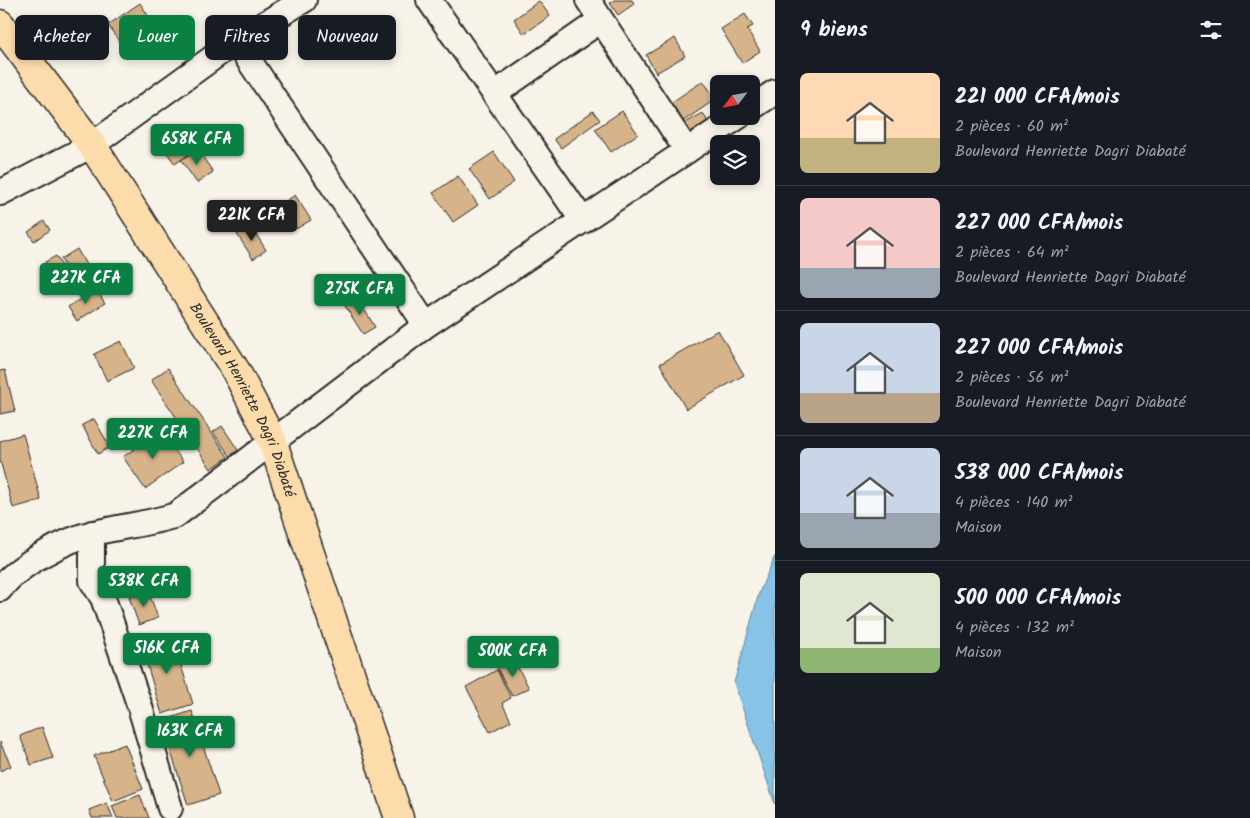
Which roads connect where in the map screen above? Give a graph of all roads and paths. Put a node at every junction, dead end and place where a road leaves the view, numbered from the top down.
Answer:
1 (304, 0) edge
2 (429, 0) edge
3 (588, 0) edge
4 (279, 15) edge
5 (601, 20) junction
6 (0, 24) edge
7 (210, 60) edge
8 (249, 60) edge
9 (775, 92) edge
10 (494, 94) junction
11 (760, 102) edge
12 (726, 125) edge
13 (92, 145) junction
14 (687, 151) junction
15 (0, 193) edge
16 (582, 221) junction
17 (426, 325) junction
18 (272, 440) junction
19 (92, 533) junction
20 (0, 589) edge
21 (170, 808) dead end
22 (399, 818) edge

1 - 4 street
2 - 10 street
3 - 5 street
5 - 10 street
5 - 14 street
6 - 13 main road, Boulevard Henriette Dagri Diabaté
7 - 13 street
8 - 17 street
9 - 11 street
10 - 16 street
12 - 14 street
13 - 15 street
13 - 18 main road, Boulevard Henriette Dagri Diabaté
14 - 16 street
16 - 17 street
17 - 18 street
18 - 19 street
18 - 22 main road, Boulevard Henriette Dagri Diabaté
19 - 20 street
19 - 21 street

